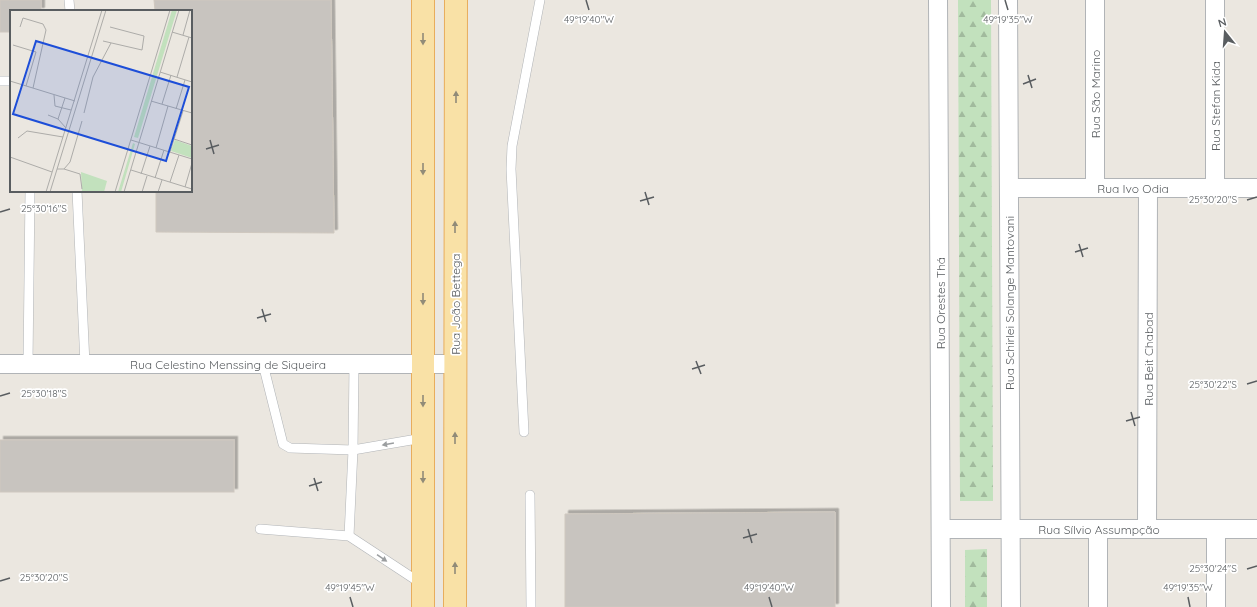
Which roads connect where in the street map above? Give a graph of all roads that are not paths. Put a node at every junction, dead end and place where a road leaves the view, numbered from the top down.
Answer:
1 (69, 0) edge
2 (423, 0) edge
3 (456, 0) edge
4 (540, 0) edge
5 (938, 0) edge
6 (1008, 0) edge
7 (1095, 0) edge
8 (1215, 0) edge
9 (70, 10) edge
10 (1009, 188) junction
11 (1095, 188) junction
12 (1148, 188) junction
13 (1215, 188) junction
14 (1257, 188) edge
15 (30, 192) edge
16 (78, 192) edge
17 (0, 364) edge
18 (28, 364) junction
19 (86, 364) junction
20 (263, 364) junction
21 (354, 364) junction
22 (423, 364) junction
23 (455, 364) junction
24 (524, 432) dead end
25 (423, 438) junction
26 (353, 450) junction
27 (530, 496) dead end
28 (260, 529) dead end
29 (941, 529) junction
30 (1010, 529) junction
31 (1098, 529) junction
32 (1147, 529) junction
33 (1216, 529) junction
34 (1257, 529) edge
35 (349, 536) junction
36 (423, 585) junction
37 (423, 607) edge
38 (454, 607) edge
39 (531, 607) edge
40 (941, 607) edge
41 (1011, 607) edge
42 (1098, 607) edge
43 (1216, 607) edge

1 - 9 lane
2 -> 22 main road
23 -> 3 main road, Rua João Bettega
4 - 24 lane
5 - 29 street, Rua Orestes Thá
6 - 10 street, Rua Schirlei Solange Mantovani
7 - 11 street, Rua São Marino
8 - 13 street, Rua Stefan Kida
10 - 11 street, Rua Ivo Odia
10 - 30 street, Rua Schirlei Solange Mantovani
11 - 12 street, Rua Ivo Odia
12 - 13 street, Rua Ivo Odia
12 - 32 street, Rua Beit Chabad
13 - 14 street, Rua Ivo Odia
15 - 18 lane
16 - 19 lane
17 - 18 street, Rua Celestino Menssing de Siqueira
18 - 19 street, Rua Celestino Menssing de Siqueira
19 - 20 street, Rua Celestino Menssing de Siqueira
20 - 21 street, Rua Celestino Menssing de Siqueira
20 - 26 lane
21 - 22 street, Rua Celestino Menssing de Siqueira
21 - 26 lane
22 - 23 street, Rua Celestino Menssing de Siqueira
22 -> 25 main road
38 -> 23 main road, Rua João Bettega
25 -> 26 lane
25 -> 36 main road
26 - 35 lane
27 - 39 lane
28 - 35 lane
29 - 30 street, Rua Sílvio Assumpção
29 - 40 street, Rua Orestes Thá
30 - 31 street, Rua Sílvio Assumpção
30 - 41 street, Rua Schirlei Solange Mantovani
31 - 32 street, Rua Sílvio Assumpção
31 - 42 street
32 - 33 street, Rua Sílvio Assumpção
33 - 34 street, Rua Sílvio Assumpção
33 - 43 street
35 -> 36 lane
36 - 37 main road

